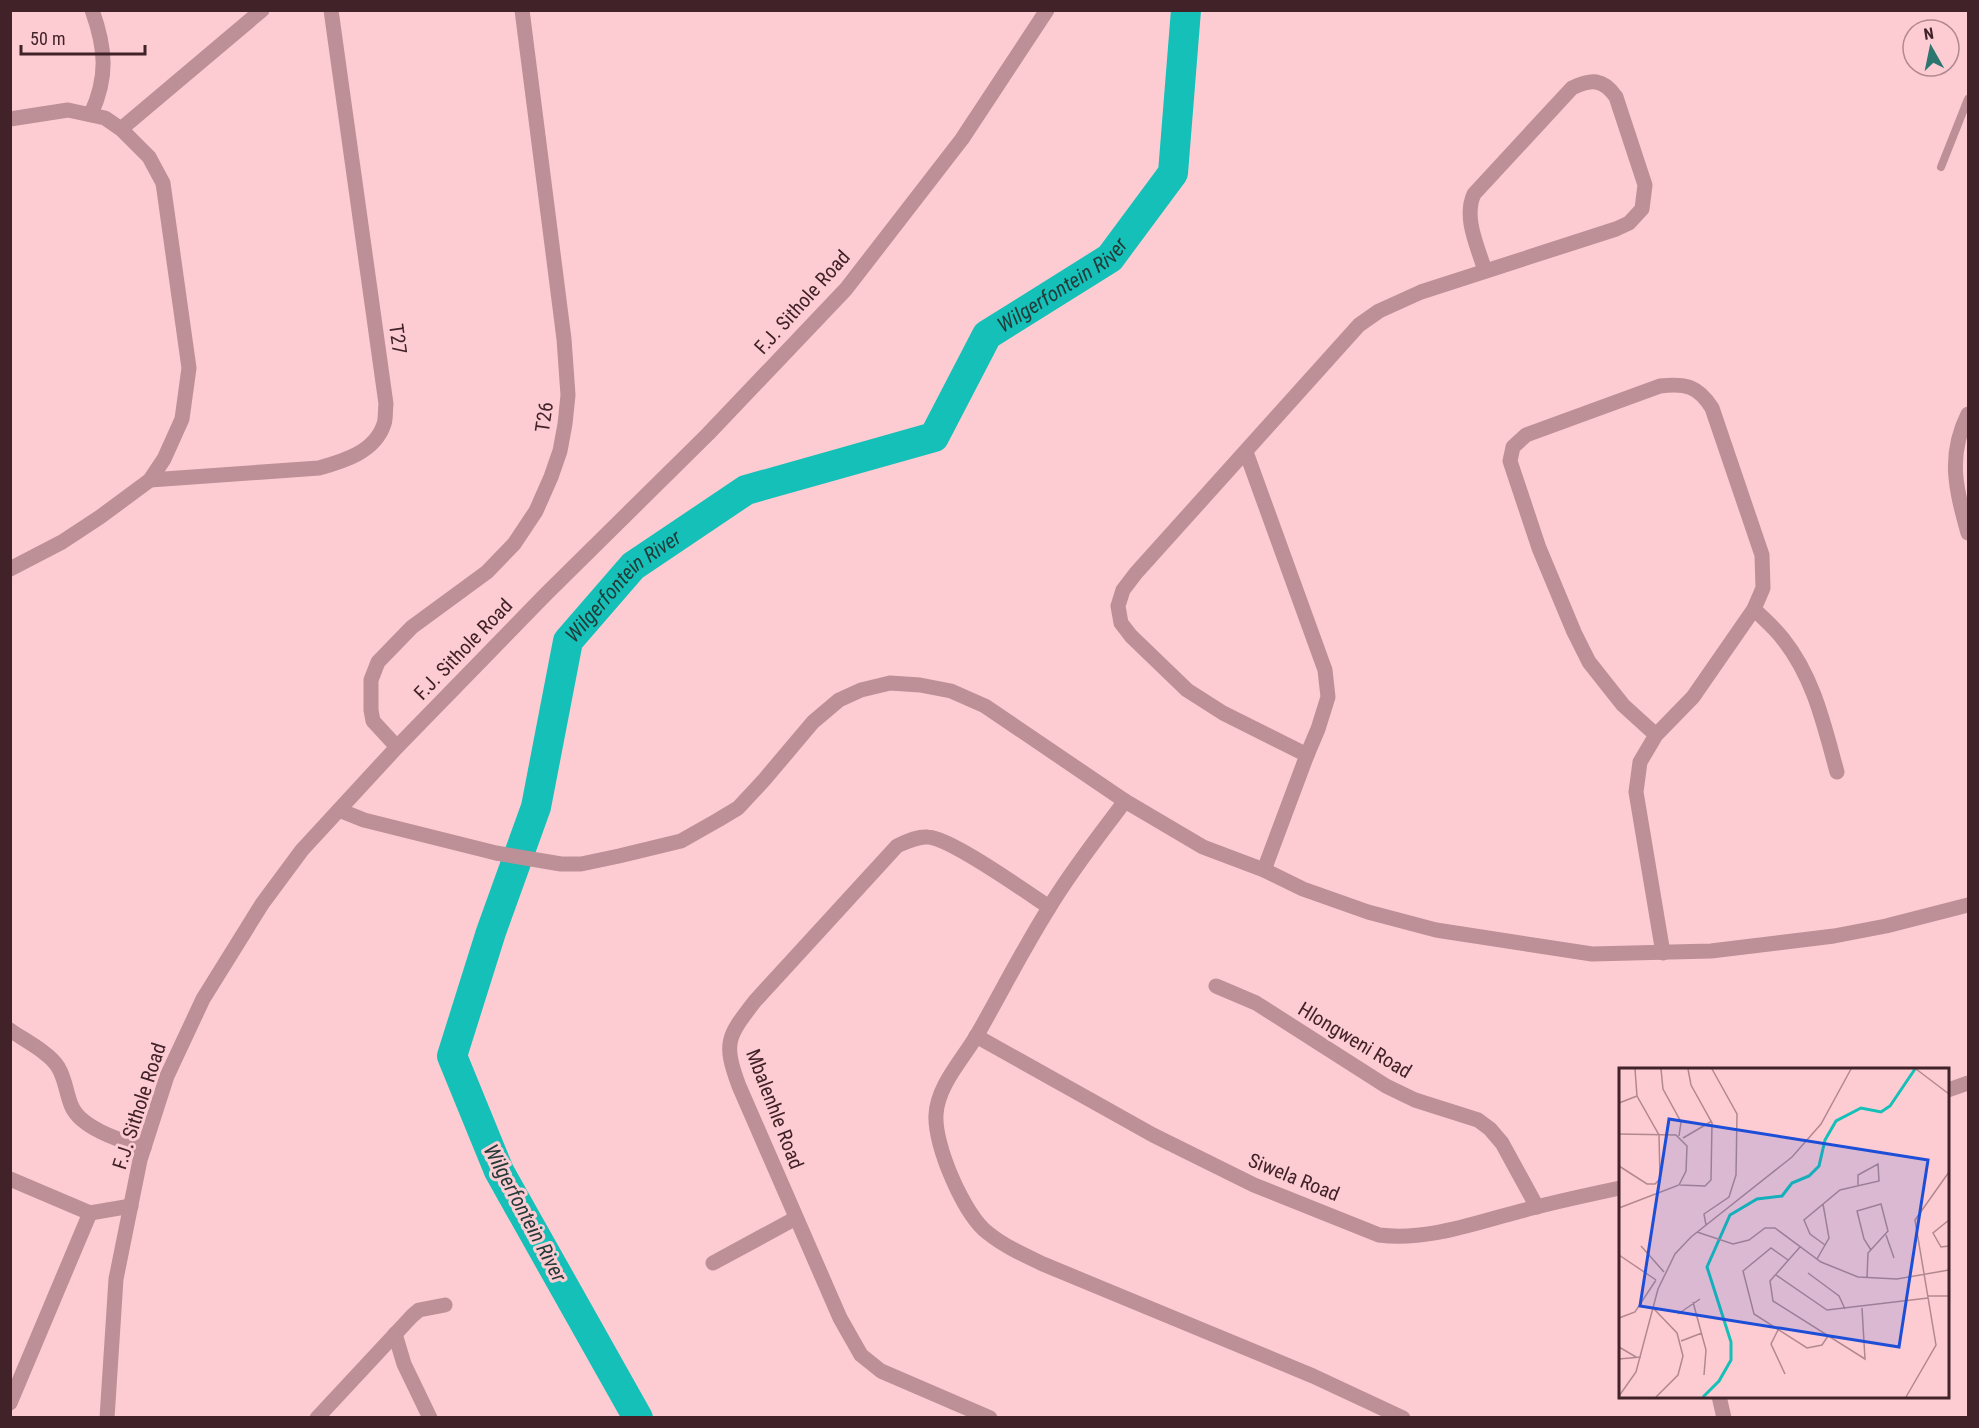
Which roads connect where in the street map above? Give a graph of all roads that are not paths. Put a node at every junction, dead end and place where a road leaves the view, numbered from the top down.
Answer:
1 (92, 10) edge
2 (262, 10) edge
3 (331, 10) edge
4 (522, 10) edge
5 (1047, 10) edge
6 (1968, 99) edge
7 (91, 114) junction
8 (10, 118) edge
9 (122, 129) junction
10 (1941, 167) dead end
11 (1485, 271) junction
12 (1968, 414) edge
13 (1246, 452) junction
14 (150, 480) junction
15 (1968, 533) edge
16 (10, 569) edge
17 (1754, 609) junction
18 (1656, 735) junction
19 (397, 747) junction
20 (1307, 755) junction
21 (1837, 772) dead end
22 (1125, 801) junction
23 (339, 810) junction
24 (1264, 870) junction
25 (1968, 905) edge
26 (1049, 907) junction
27 (1663, 952) junction
28 (1216, 986) dead end
29 (10, 1030) edge
30 (976, 1036) junction
31 (1968, 1083) edge
32 (1949, 1089) edge
33 (144, 1148) junction
34 (10, 1179) edge
35 (1619, 1188) edge
36 (131, 1206) junction
37 (1537, 1207) junction
38 (90, 1213) junction
39 (796, 1218) junction
40 (713, 1263) dead end
41 (445, 1305) dead end
42 (395, 1334) junction
43 (1719, 1398) edge
44 (10, 1403) edge
45 (107, 1418) edge
46 (317, 1418) edge
47 (430, 1418) edge
48 (990, 1418) edge
49 (1403, 1418) edge
50 (1724, 1418) edge

1 - 7 street
2 - 9 street
3 - 14 street, T27
4 - 19 street, T26
5 - 19 street, F.J. Sithole Road
6 - 10 lane
7 - 8 street
7 - 9 street
9 - 14 street
11 - 11 street
11 - 13 street
12 - 15 street
13 - 20 street
13 - 20 street
14 - 16 street
17 - 18 street
17 - 18 street
17 - 21 street
18 - 27 street
19 - 23 street, F.J. Sithole Road
20 - 24 street
22 - 23 street
22 - 24 street
22 - 26 street
23 - 33 street, F.J. Sithole Road
24 - 27 street
25 - 27 street
26 - 30 street
26 - 39 street, Mbalenhle Road
28 - 37 street, Hlongweni Road
29 - 33 street
30 - 37 street, Siwela Road
30 - 49 street
31 - 32 street
33 - 36 street, F.J. Sithole Road
34 - 38 street
35 - 37 street, Siwela Road
36 - 38 street
36 - 45 street, F.J. Sithole Road
38 - 44 street
39 - 40 street
39 - 48 street, Mbalenhle Road
41 - 42 street
42 - 46 street
42 - 47 street
43 - 50 street

